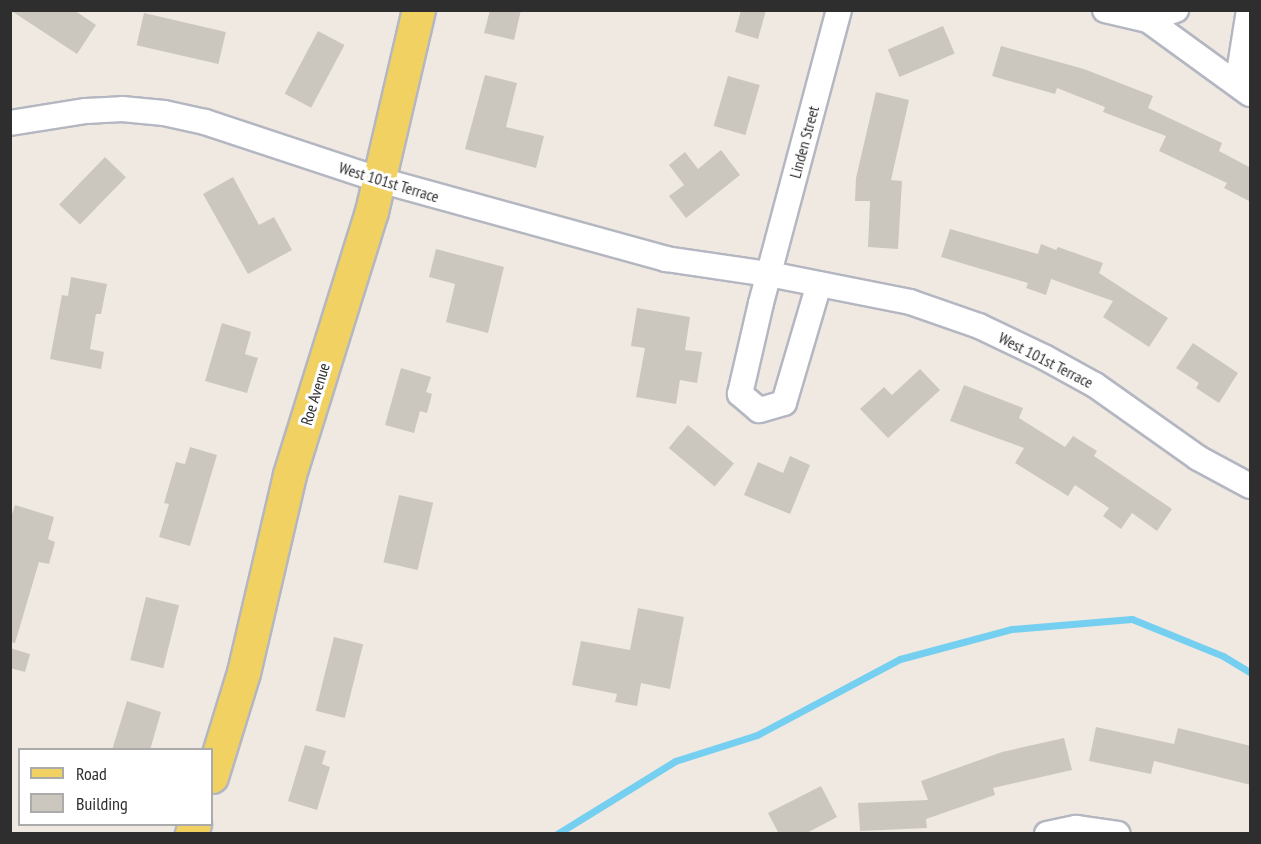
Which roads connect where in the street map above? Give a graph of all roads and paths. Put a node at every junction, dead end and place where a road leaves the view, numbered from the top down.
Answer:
1 (419, 10) edge
2 (839, 10) edge
3 (1105, 10) edge
4 (1176, 10) edge
5 (1249, 10) edge
6 (1148, 20) junction
7 (1246, 91) edge
8 (10, 123) edge
9 (380, 180) junction
10 (769, 274) junction
11 (819, 284) junction
12 (1251, 486) edge
13 (213, 774) edge
14 (1047, 834) edge
15 (1118, 834) edge

1 - 9 main road, Roe Avenue
2 - 10 street, Linden Street
3 - 6 street
4 - 6 street
5 - 7 street
6 - 7 street
8 - 9 street, West 101st Terrace
9 - 10 street, West 101st Terrace
9 - 13 main road, Roe Avenue
10 - 11 street, West 101st Terrace
10 - 11 street
11 - 12 street, West 101st Terrace
14 - 15 street

